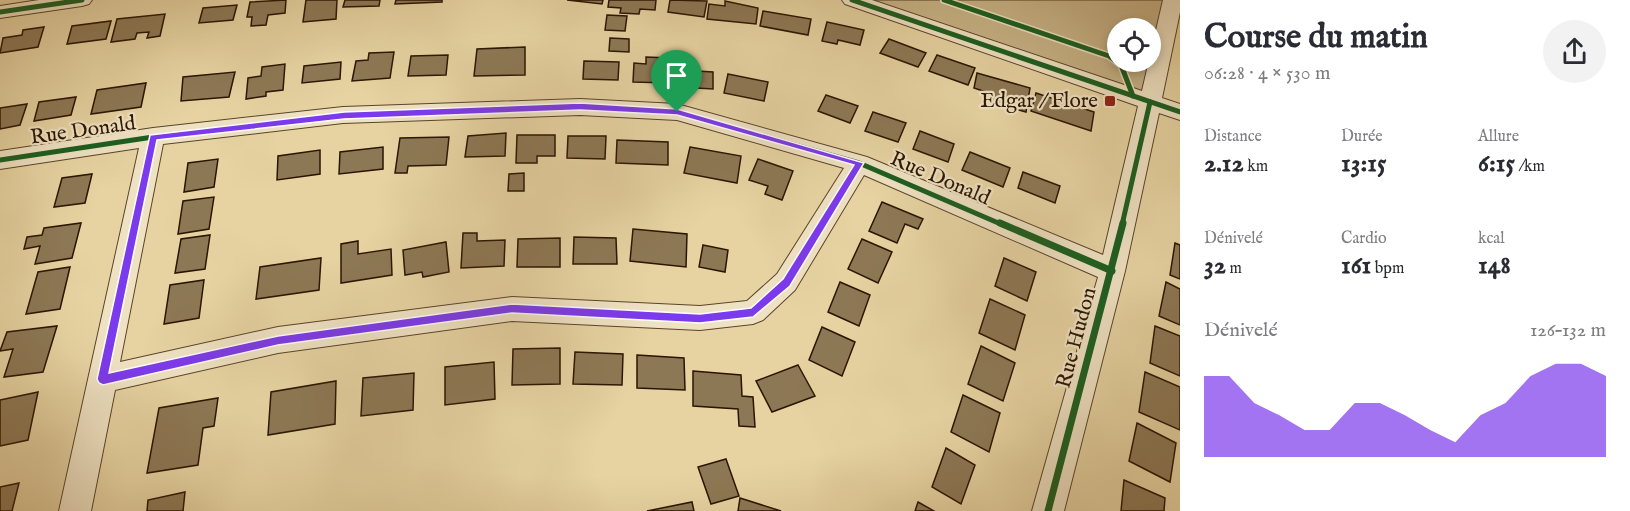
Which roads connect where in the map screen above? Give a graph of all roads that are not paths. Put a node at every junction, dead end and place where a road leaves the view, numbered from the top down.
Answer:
1 (82, 0) edge
2 (852, 0) edge
3 (1173, 0) edge
4 (0, 12) edge
5 (1150, 102) junction
6 (1180, 112) edge
7 (153, 137) junction
8 (0, 160) edge
9 (859, 163) junction
10 (1112, 271) junction
11 (103, 379) junction
12 (75, 511) edge
13 (1048, 511) edge

1 - 4 street
2 - 5 street
3 - 5 street, Rue Hudon
5 - 6 street
5 - 10 street, Rue Hudon
7 - 8 street, Rue Donald
7 - 9 street, Rue Donald
7 - 11 street
9 - 10 street, Rue Donald
9 - 11 street
10 - 13 street, Rue Hudon
11 - 12 street

